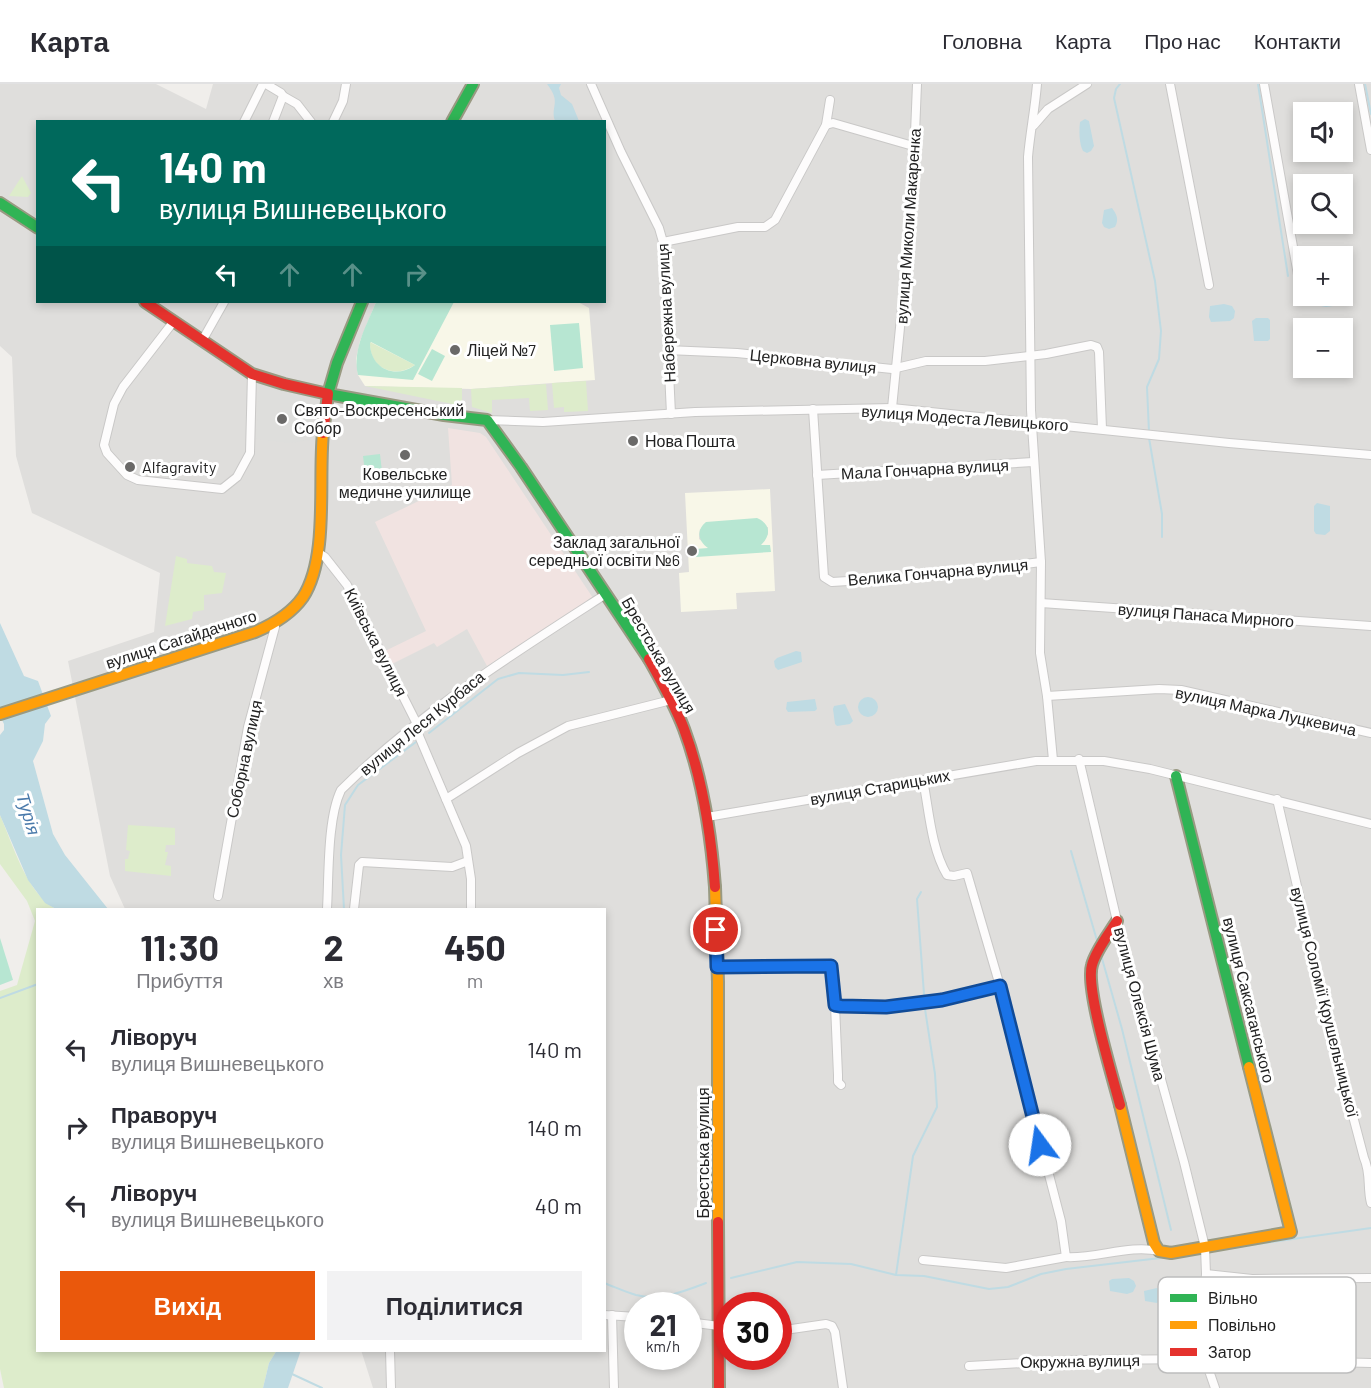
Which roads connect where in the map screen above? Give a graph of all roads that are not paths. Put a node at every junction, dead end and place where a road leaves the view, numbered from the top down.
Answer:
1 (264, 84) edge
2 (346, 84) edge
3 (473, 84) edge
4 (591, 84) edge
5 (917, 84) edge
6 (1037, 84) edge
7 (1087, 84) edge
8 (1170, 84) edge
9 (1264, 84) edge
10 (1359, 84) edge
11 (283, 96) junction
12 (830, 100) dead end
13 (245, 120) edge
14 (274, 120) edge
15 (309, 120) edge
16 (334, 120) edge
17 (453, 120) edge
18 (826, 125) junction
19 (1034, 126) junction
20 (913, 146) junction
21 (1371, 150) edge
22 (0, 202) edge
23 (36, 227) edge
24 (663, 242) junction
25 (1293, 246) edge
26 (1209, 285) dead end
27 (147, 303) edge
28 (223, 303) edge
29 (362, 303) edge
30 (174, 321) junction
31 (202, 341) junction
32 (667, 350) junction
33 (1030, 355) junction
34 (896, 368) junction
35 (252, 374) junction
36 (328, 394) junction
37 (892, 408) junction
38 (813, 410) junction
39 (671, 414) junction
40 (487, 420) junction
41 (1032, 422) junction
42 (1102, 429) junction
43 (1371, 454) edge
44 (1033, 462) junction
45 (817, 475) junction
46 (319, 553) junction
47 (1041, 562) junction
48 (606, 594) junction
49 (1041, 603) junction
50 (274, 623) junction
51 (1371, 626) edge
52 (1047, 696) junction
53 (671, 700) junction
54 (0, 714) edge
55 (417, 724) junction
56 (1371, 733) edge
57 (1079, 759) junction
58 (1053, 760) junction
59 (1176, 776) junction
60 (923, 780) junction
61 (1277, 799) junction
62 (446, 800) junction
63 (707, 817) junction
64 (1371, 824) edge
65 (468, 861) junction
66 (218, 896) dead end
67 (327, 908) edge
68 (354, 908) edge
69 (471, 908) edge
70 (1117, 921) junction
71 (717, 967) junction
72 (1000, 986) junction
73 (835, 1005) junction
74 (842, 1085) dead end
75 (1371, 1203) edge
76 (1205, 1247) junction
77 (1160, 1251) junction
78 (1066, 1257) junction
79 (923, 1260) dead end
80 (1206, 1274) junction
81 (1206, 1277) edge
82 (1234, 1277) edge
83 (1356, 1278) edge
84 (1371, 1278) edge
85 (721, 1292) edge
86 (608, 1315) edge
87 (624, 1316) edge
88 (792, 1329) edge
89 (390, 1352) edge
90 (1158, 1359) edge
91 (1356, 1363) edge
92 (1371, 1363) edge
93 (969, 1366) dead end
94 (720, 1370) edge
95 (1210, 1373) edge
96 (391, 1388) edge
97 (614, 1388) edge
98 (719, 1388) edge
99 (843, 1388) edge
100 (1215, 1388) edge

1 - 11 street
1 - 13 street
2 - 16 street
3 - 17 main road
4 - 24 street, Набережна вулиця
5 - 20 street, вулиця Миколи Макаренка
6 - 19 street
7 - 19 street
8 - 26 street
9 - 25 street
10 - 21 street
11 - 14 street
11 - 15 street
12 - 18 street
18 - 20 street
18 - 24 street
19 - 33 street
20 - 34 street, вулиця Миколи Макаренка
22 - 23 main road
24 - 32 street, Набережна вулиця
27 - 30 main road
28 - 31 street
29 - 36 main road, вулиця Сагайдачного
30 - 31 main road
30 - 35 street
31 - 35 main road
32 - 34 street, Церковна вулиця
32 - 39 street, Набережна вулиця
33 - 34 street, Церковна вулиця
33 - 41 street
33 - 42 street, Церковна вулиця
34 - 37 street, вулиця Миколи Макаренка
35 - 36 main road
36 - 40 main road
36 - 46 main road, вулиця Сагайдачного
37 - 38 street, вулиця Модеста Левицького
37 - 41 street, вулиця Модеста Левицького
38 - 39 street, вулиця Модеста Левицького
38 - 45 street, Велика Гончарна вулиця
39 - 40 street, вулиця Модеста Левицького
40 - 48 main road, Брестська вулиця
41 - 42 street, вулиця Модеста Левицького
41 - 44 street
42 - 43 street, вулиця Модеста Левицького
44 - 45 street, Мала Гончарна вулиця
44 - 47 street
45 - 47 street, Велика Гончарна вулиця
46 - 50 main road, вулиця Сагайдачного
46 - 55 street, Київська вулиця
47 - 49 street
48 - 53 main road, Брестська вулиця
48 - 55 street, вулиця Леся Курбаса
49 - 51 street, вулиця Панаса Мирного
49 - 52 street
50 - 54 main road, вулиця Сагайдачного
50 - 66 street, Соборна вулиця
52 - 56 street, вулиця Марка Луцкевича
52 - 58 street
53 - 62 street
53 - 63 main road, Брестська вулиця
55 - 62 street, Київська вулиця
55 - 67 street, вулиця Леся Курбаса
57 - 58 street, вулиця Старицьких
57 - 59 street, вулиця Старицьких
57 - 70 street, вулиця Олексія Шума
58 - 60 street, вулиця Старицьких
59 - 61 street, вулиця Старицьких
59 - 76 main road, вулиця Саксаганського
60 - 63 street, вулиця Старицьких
60 - 72 street
61 - 64 street, вулиця Старицьких
61 - 75 street, вулиця Соломії Крушельницької
62 - 65 street, Київська вулиця
63 - 71 main road, Брестська вулиця
65 - 68 street
65 - 69 street, Київська вулиця
70 - 76 street, вулиця Олексія Шума
70 - 77 main road
71 - 73 street
71 - 85 main road, Брестська вулиця
72 - 73 street
72 - 78 street
73 - 74 street
76 - 77 main road
76 - 80 street, вулиця Олексія Шума
77 - 78 street
78 - 79 street
80 - 81 street, вулиця Олексія Шума
80 - 82 street
83 - 84 street
86 - 87 street
86 - 97 street
88 - 99 street
89 - 96 street
90 - 93 street, Окружна вулиця
91 - 92 street, Окружна вулиця
94 - 98 main road, Брестська вулиця
95 - 100 street, вулиця Олексія Шума

